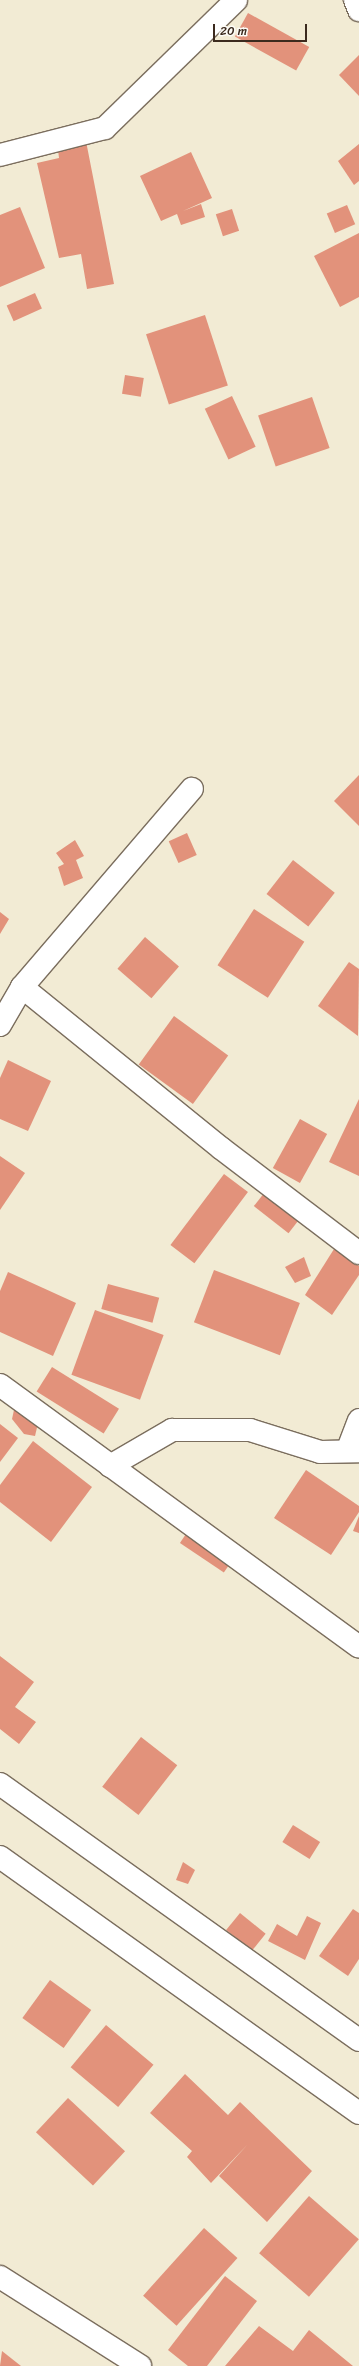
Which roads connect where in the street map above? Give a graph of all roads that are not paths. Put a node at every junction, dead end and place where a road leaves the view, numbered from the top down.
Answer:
1 (236, 0) edge
2 (355, 0) edge
3 (359, 10) edge
4 (0, 155) edge
5 (192, 788) dead end
6 (22, 987) junction
7 (0, 1026) edge
8 (359, 1253) edge
9 (0, 1385) edge
10 (359, 1420) edge
11 (354, 1450) edge
12 (110, 1466) junction
13 (359, 1647) edge
14 (0, 1784) edge
15 (0, 1857) edge
16 (359, 2040) edge
17 (359, 2113) edge
18 (0, 2277) edge
19 (140, 2366) edge

1 - 4 main road
2 - 3 main road
5 - 6 main road
6 - 7 main road
6 - 8 main road
9 - 12 main road
10 - 11 main road
11 - 12 main road
12 - 13 main road
14 - 16 main road
15 - 17 main road
18 - 19 main road

